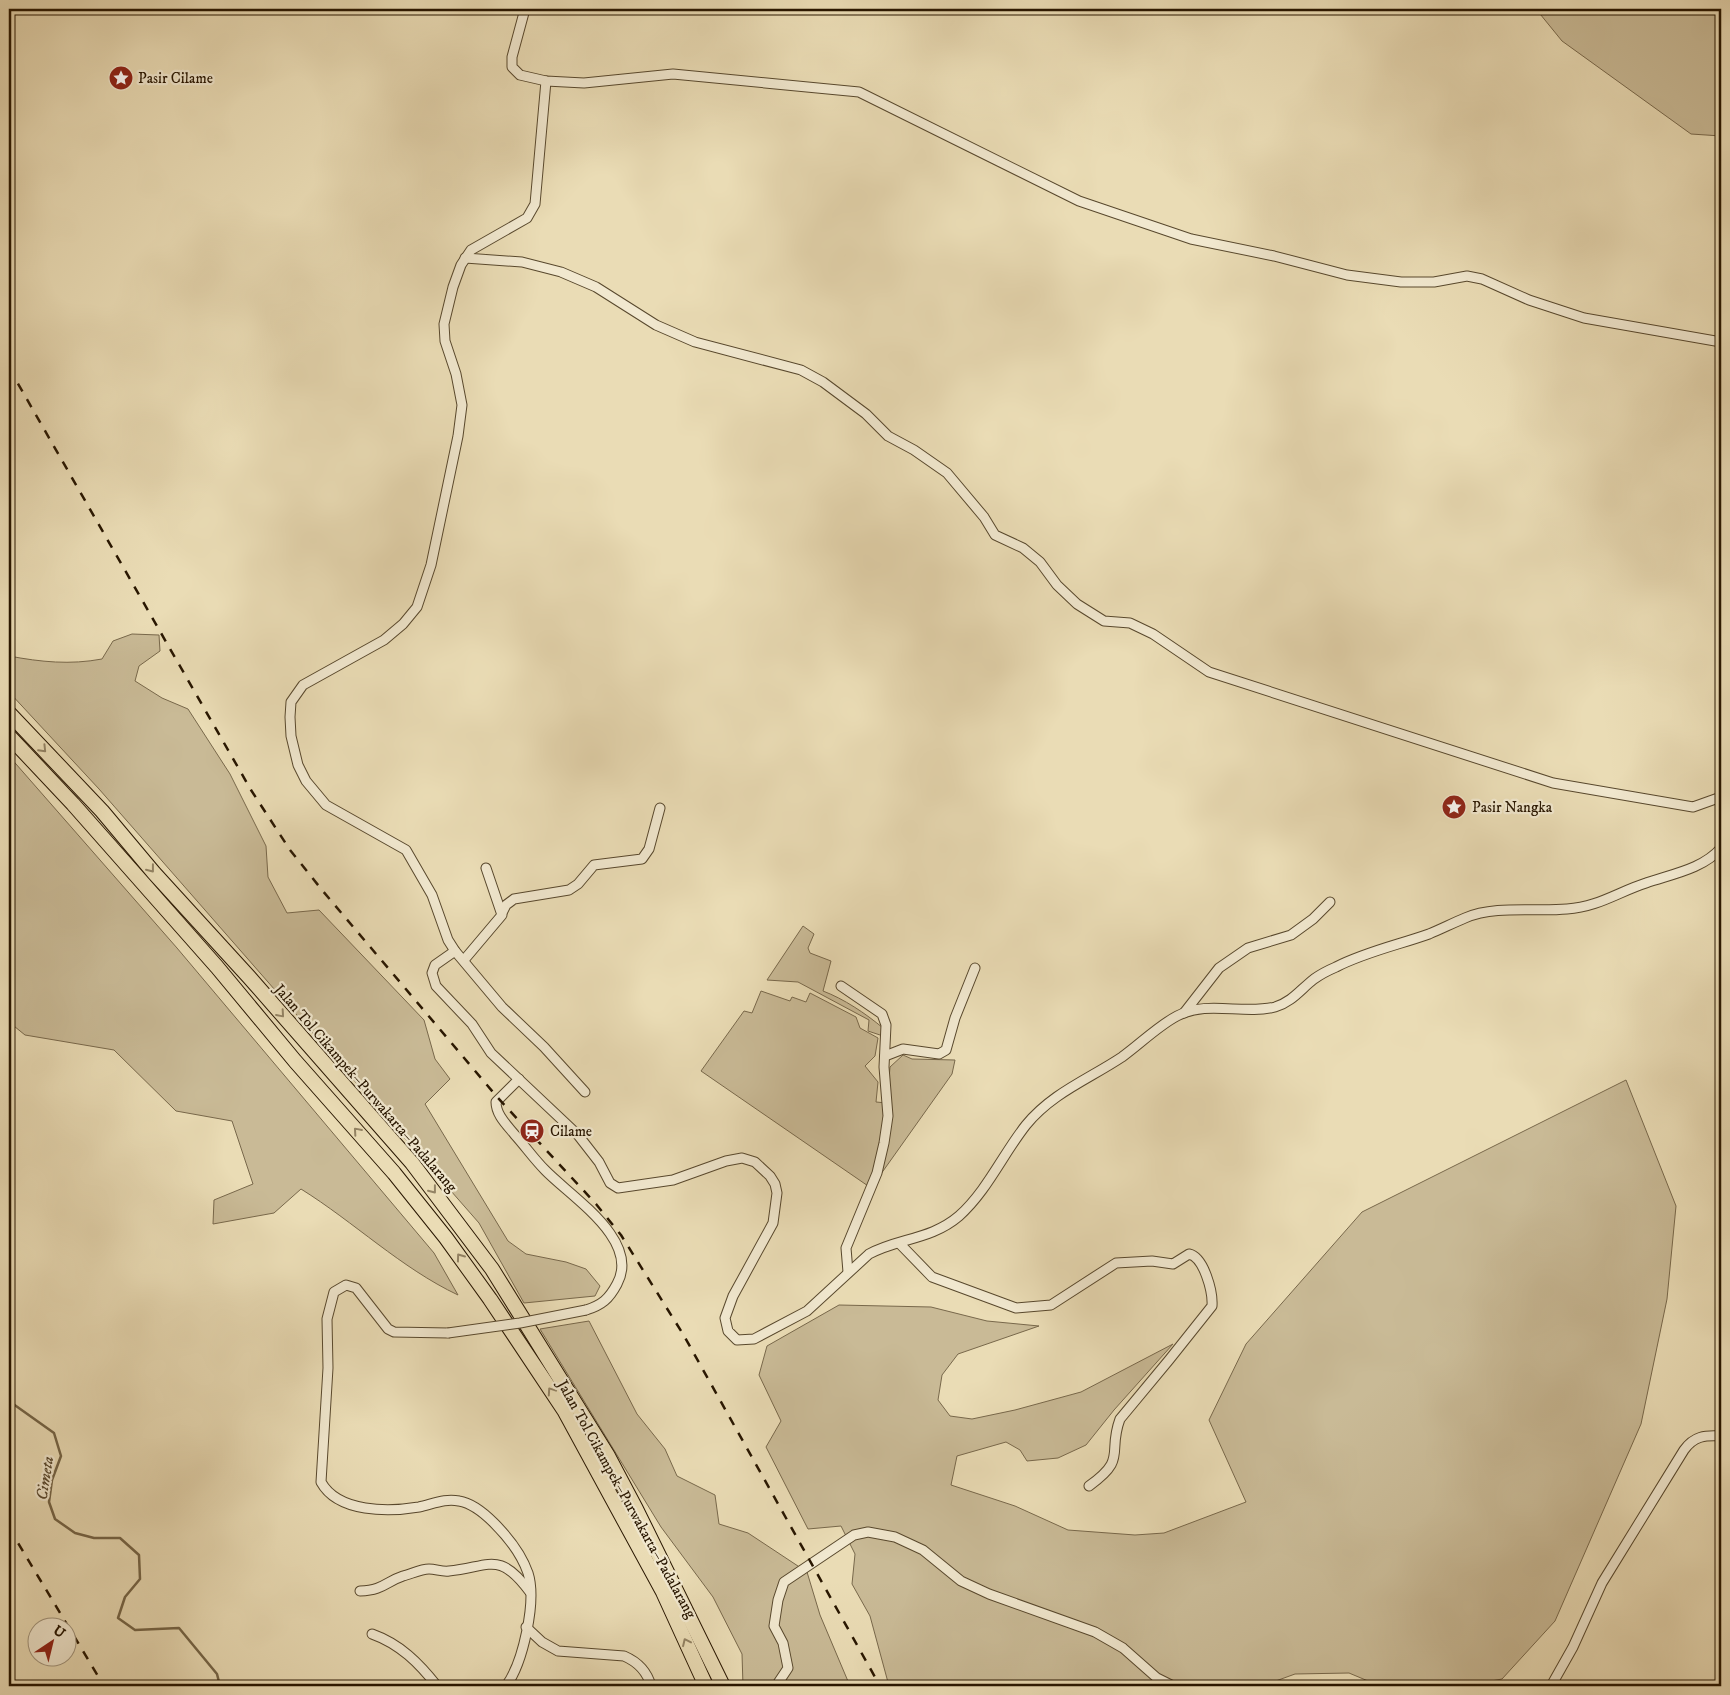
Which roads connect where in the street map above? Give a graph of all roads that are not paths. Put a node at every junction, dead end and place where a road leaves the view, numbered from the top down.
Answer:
1 (525, 9) edge
2 (546, 80) junction
3 (465, 258) junction
4 (1721, 342) edge
5 (9, 713) edge
6 (9, 736) edge
7 (1721, 798) edge
8 (660, 808) dead end
9 (1721, 848) edge
10 (486, 868) dead end
11 (1330, 902) dead end
12 (502, 912) junction
13 (455, 951) junction
14 (464, 960) junction
15 (975, 968) dead end
16 (841, 986) dead end
17 (1184, 1013) junction
18 (885, 1056) junction
19 (520, 1079) junction
20 (585, 1092) dead end
21 (900, 1244) junction
22 (848, 1272) junction
23 (1721, 1436) edge
24 (1089, 1486) dead end
25 (360, 1591) dead end
26 (530, 1592) junction
27 (526, 1627) junction
28 (372, 1634) dead end
29 (436, 1686) edge
30 (506, 1686) edge
31 (651, 1686) edge
32 (706, 1686) edge
33 (723, 1686) edge
34 (748, 1686) edge
35 (757, 1686) edge
36 (776, 1686) edge
37 (1173, 1686) edge
38 (1551, 1686) edge

1 - 2 street
2 - 3 street
2 - 4 street
3 - 7 street
3 - 13 street
5 -> 33 highway, Jalan Tol Cikampek–Purwakarta–Padalarang
32 -> 6 highway, Jalan Tol Cikampek–Purwakarta–Padalarang
8 - 12 street
9 - 17 street
10 - 12 street
11 - 17 street
12 - 14 street
13 - 14 street
13 - 19 street
14 - 20 street
15 - 18 street
16 - 18 street
17 - 21 street
18 - 22 street
19 - 22 street
19 - 26 street, bridge
21 - 22 street
21 - 24 street
23 - 38 street
25 - 26 street
26 - 27 street
27 - 30 street
27 - 31 street
28 - 29 street
34 - 35 street
36 - 37 street

